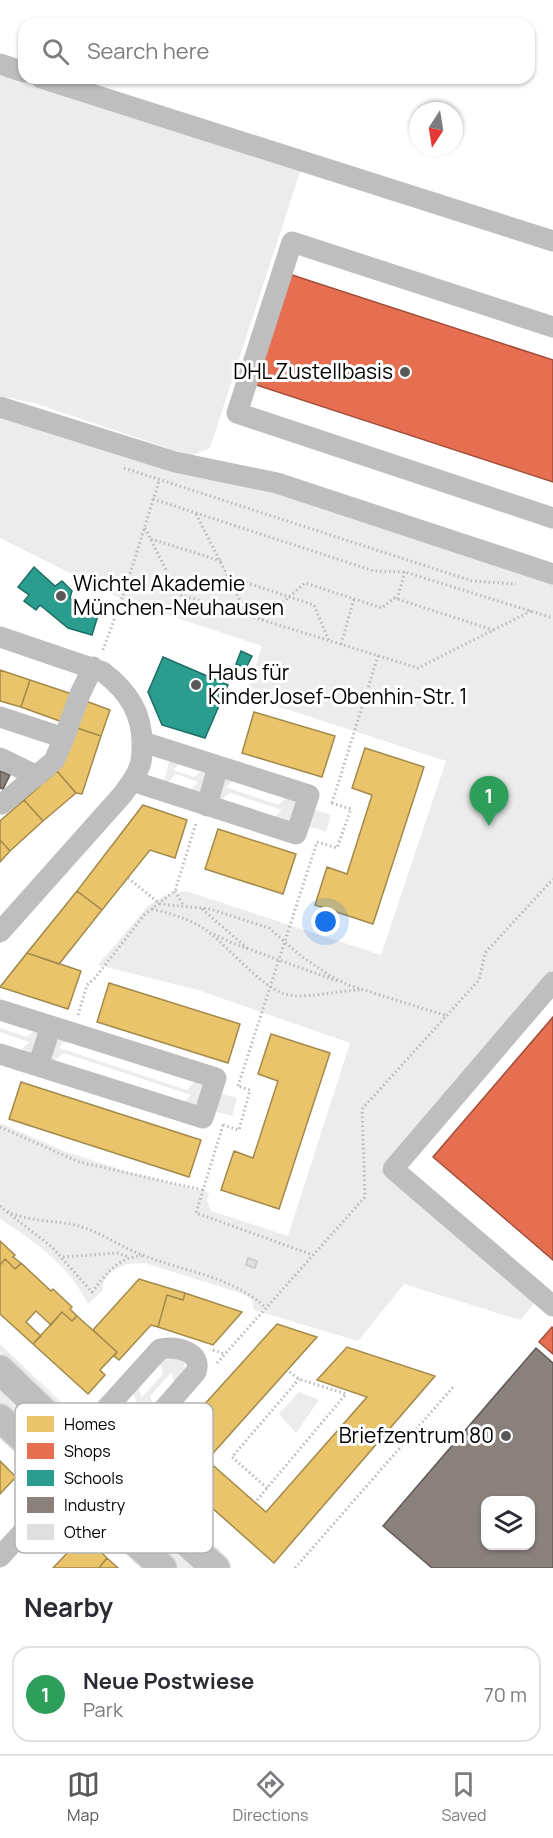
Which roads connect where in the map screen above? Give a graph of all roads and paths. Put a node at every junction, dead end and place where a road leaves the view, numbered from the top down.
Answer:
1 (0, 64) edge
2 (18, 70) edge
3 (60, 84) edge
4 (553, 241) edge
5 (553, 327) edge
6 (0, 407) edge
7 (153, 499) junction
8 (196, 513) junction
9 (553, 518) edge
10 (145, 528) junction
11 (151, 539) junction
12 (221, 561) junction
13 (405, 572) junction
14 (553, 574) edge
15 (229, 577) junction
16 (518, 584) dead end
17 (289, 597) junction
18 (354, 599) junction
19 (397, 599) junction
20 (531, 611) junction
21 (248, 616) junction
22 (553, 618) edge
23 (262, 620) junction
24 (493, 630) junction
25 (0, 637) edge
26 (329, 641) junction
27 (341, 644) junction
28 (378, 656) junction
29 (93, 667) junction
30 (0, 717) edge
31 (64, 738) junction
32 (143, 742) junction
33 (0, 758) edge
34 (218, 766) junction
35 (37, 776) junction
36 (132, 782) junction
37 (309, 795) junction
38 (332, 803) junction
39 (1, 805) edge
40 (205, 805) junction
41 (128, 878) dead end
42 (553, 879) edge
43 (175, 891) junction
44 (160, 904) junction
45 (183, 905) junction
46 (200, 907) junction
47 (152, 909) junction
48 (0, 932) edge
49 (210, 932) junction
50 (285, 940) junction
51 (248, 949) junction
52 (278, 960) junction
53 (553, 982) edge
54 (348, 985) junction
55 (270, 986) junction
56 (361, 990) junction
57 (0, 1010) edge
58 (447, 1016) junction
59 (51, 1026) junction
60 (74, 1033) junction
61 (0, 1054) edge
62 (38, 1066) junction
63 (216, 1078) junction
64 (238, 1086) junction
65 (203, 1118) junction
66 (223, 1125) junction
67 (0, 1127) edge
68 (203, 1190) junction
69 (1, 1208) edge
70 (313, 1255) junction
71 (143, 1256) junction
72 (63, 1257) junction
73 (129, 1257) junction
74 (553, 1306) edge
75 (0, 1369) edge
76 (287, 1370) dead end
77 (299, 1379) junction
78 (454, 1386) dead end
79 (35, 1403) edge
80 (112, 1403) edge
81 (169, 1403) edge
82 (0, 1418) edge
83 (15, 1432) edge
84 (267, 1488) junction
85 (257, 1500) dead end
86 (15, 1540) edge
87 (146, 1553) edge
88 (199, 1553) edge
89 (0, 1557) edge
90 (163, 1568) edge
91 (216, 1568) edge
92 (295, 1568) edge

1 - 2 street
3 - 4 street
5 - 9 street
6 - 14 street
7 - 8 path
7 - 10 path
7 - 16 path
8 - 12 path
8 - 13 path
10 - 11 path
10 - 29 path
11 - 12 path
11 - 21 path
12 - 15 path
13 - 19 path
13 - 20 path
15 - 17 path
15 - 21 path
17 - 18 path
17 - 23 path
17 - 26 path
18 - 19 path
18 - 27 path
19 - 24 path
20 - 22 path
20 - 24 path
21 - 23 path
23 - 26 path
24 - 28 path
25 - 29 street
26 - 27 path
27 - 28 path
28 - 38 path
29 - 31 street
29 - 32 street
30 - 31 street
31 - 35 street
32 - 34 street
32 - 36 street
33 - 35 street
34 - 37 street
34 - 40 street
35 - 39 street
36 - 40 street
36 - 48 street
37 - 38 path
37 - 40 street
38 - 50 path
40 - 43 path
41 - 44 path
42 - 58 path
43 - 44 path
43 - 45 path
44 - 45 path
44 - 47 path
45 - 46 path
46 - 50 path
46 - 51 path
47 - 49 path
47 - 60 path
49 - 51 path
49 - 55 path
50 - 52 path
50 - 54 path
51 - 52 path
52 - 54 path
52 - 55 path
53 - 74 street
54 - 56 path
55 - 56 path
55 - 64 path
56 - 58 path
57 - 59 street
58 - 70 path
59 - 60 street
59 - 62 street
60 - 63 street
61 - 62 street
62 - 65 street
63 - 64 path
63 - 65 street
64 - 66 path
65 - 66 path
66 - 68 path
67 - 68 path
68 - 70 path
69 - 71 path
69 - 72 path
70 - 71 path
71 - 73 path
72 - 73 path
72 - 73 path
75 - 79 main road
76 - 77 path
77 - 84 path
77 - 84 path
78 - 92 path
80 - 81 street
82 - 83 main road
84 - 85 path
86 - 89 street
87 - 90 main road
88 - 91 main road

